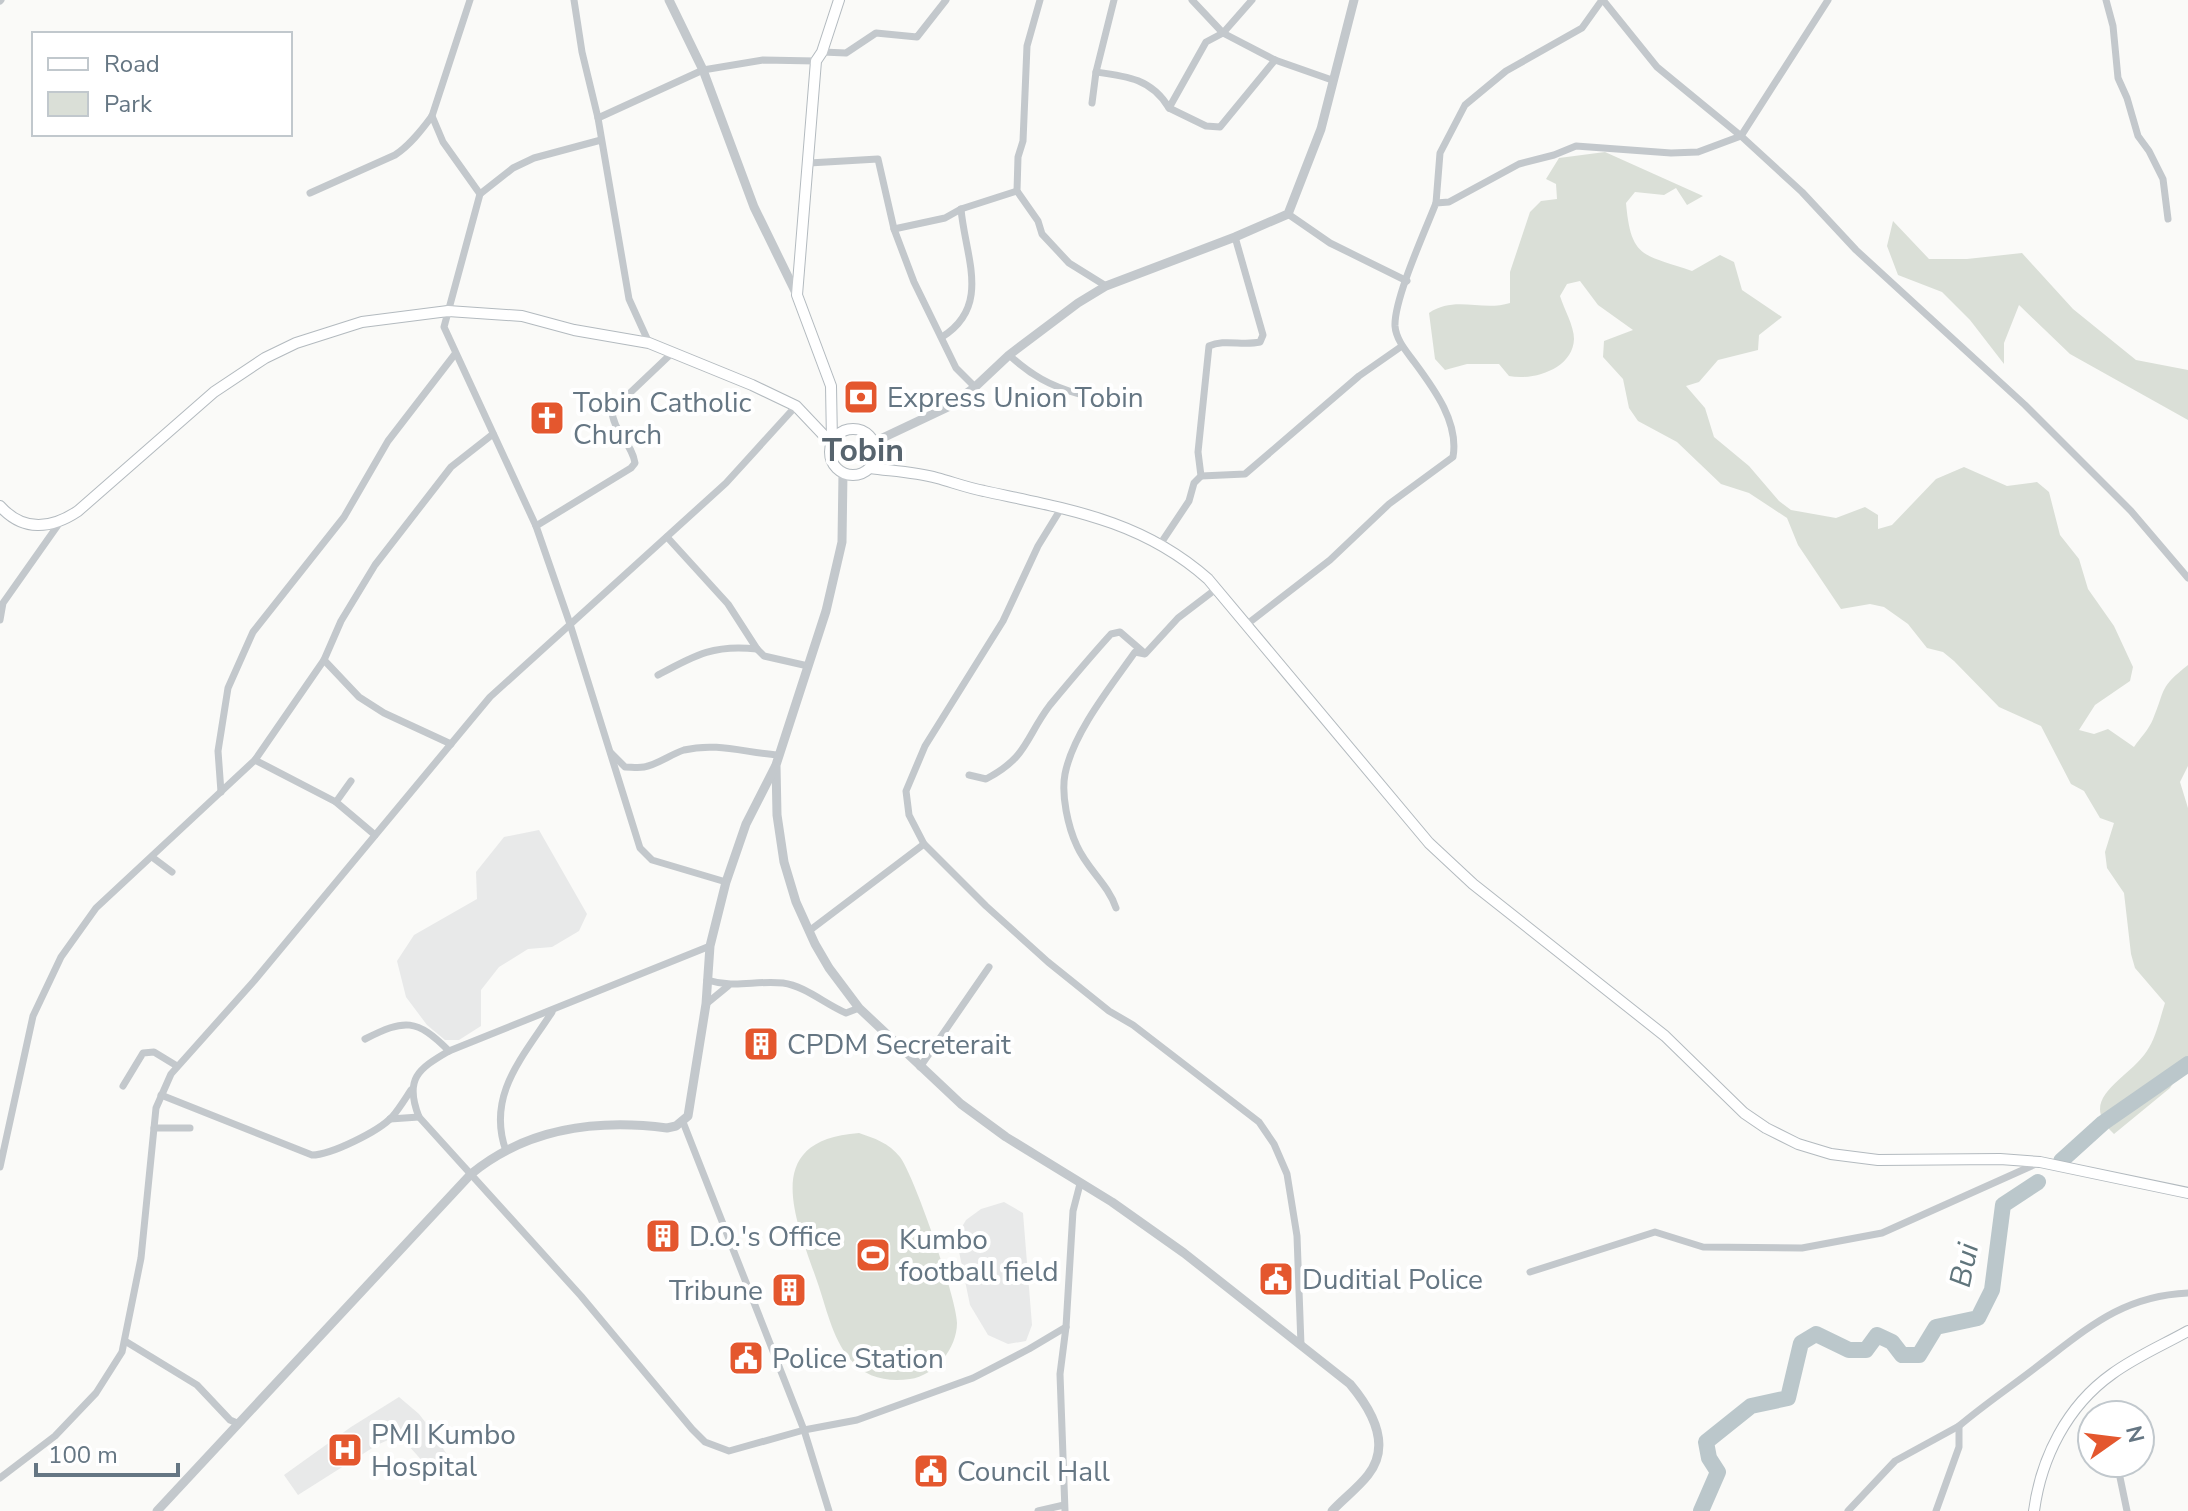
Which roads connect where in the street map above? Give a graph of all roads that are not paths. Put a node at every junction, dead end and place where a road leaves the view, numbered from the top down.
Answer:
1 (470, 0) edge
2 (574, 0) edge
3 (669, 0) edge
4 (839, 0) edge
5 (946, 0) edge
6 (1040, 0) edge
7 (1114, 0) edge
8 (1192, 0) edge
9 (1252, 0) edge
10 (1354, 0) edge
11 (1602, 0) edge
12 (1828, 0) edge
13 (2106, 0) edge
14 (1223, 33) junction
15 (819, 57) junction
16 (1275, 60) junction
17 (703, 70) junction
18 (1096, 72) junction
19 (1332, 80) junction
20 (1092, 103) dead end
21 (1169, 108) junction
22 (432, 116) junction
23 (598, 118) junction
24 (1741, 136) junction
25 (601, 140) junction
26 (809, 163) junction
27 (1017, 191) junction
28 (310, 193) dead end
29 (480, 194) junction
30 (1436, 203) junction
31 (961, 209) junction
32 (1288, 214) junction
33 (2168, 219) dead end
34 (894, 229) junction
35 (1235, 237) junction
36 (1407, 281) junction
37 (1106, 286) junction
38 (797, 295) junction
39 (448, 311) junction
40 (942, 337) junction
41 (649, 343) junction
42 (1402, 346) junction
43 (672, 353) junction
44 (455, 354) junction
45 (1009, 355) junction
46 (975, 387) junction
47 (1079, 394) dead end
48 (796, 406) junction
49 (493, 434) junction
50 (874, 442) junction
51 (832, 443) junction
52 (870, 468) junction
53 (843, 473) junction
54 (1201, 476) junction
55 (0, 506) edge
56 (1062, 507) junction
57 (58, 525) junction
58 (536, 526) junction
59 (667, 537) junction
60 (1161, 543) junction
61 (2188, 578) edge
62 (1216, 589) junction
63 (0, 620) edge
64 (570, 624) junction
65 (1246, 625) junction
66 (757, 649) junction
67 (1145, 654) junction
68 (324, 660) junction
69 (808, 666) junction
70 (658, 675) dead end
71 (451, 744) junction
72 (610, 751) junction
73 (255, 760) junction
74 (777, 760) junction
75 (969, 775) dead end
76 (351, 781) dead end
77 (221, 792) junction
78 (336, 802) junction
79 (375, 835) junction
80 (924, 844) junction
81 (152, 857) junction
82 (172, 872) dead end
83 (726, 882) junction
84 (1116, 908) dead end
85 (809, 931) junction
86 (710, 946) junction
87 (989, 967) dead end
88 (707, 980) junction
89 (728, 986) junction
90 (706, 1004) junction
91 (859, 1008) junction
92 (553, 1010) junction
93 (365, 1039) dead end
94 (449, 1051) junction
95 (177, 1066) junction
96 (920, 1067) junction
97 (123, 1086) dead end
98 (411, 1090) junction
99 (161, 1095) junction
100 (419, 1117) junction
101 (390, 1119) junction
102 (683, 1122) junction
103 (154, 1128) junction
104 (190, 1128) dead end
105 (506, 1151) junction
106 (2040, 1162) junction
107 (0, 1167) edge
108 (471, 1174) junction
109 (1080, 1184) junction
110 (2188, 1193) edge
111 (1530, 1272) dead end
112 (2188, 1293) edge
113 (1066, 1327) junction
114 (2188, 1331) edge
115 (125, 1341) junction
116 (1301, 1345) junction
117 (237, 1423) junction
118 (1959, 1426) junction
119 (804, 1430) junction
120 (0, 1478) edge
121 (2120, 1479) edge
122 (1064, 1508) edge
123 (157, 1511) edge
124 (829, 1511) edge
125 (1038, 1511) edge
126 (1332, 1511) edge
127 (1848, 1511) edge
128 (1936, 1511) edge
129 (2034, 1511) edge
130 (2127, 1511) edge

1 - 22 street
2 - 23 street
3 - 17 street
4 - 15 main road
5 - 15 street
6 - 27 street
7 - 18 street
8 - 14 street
9 - 14 street
10 - 19 street
11 - 24 street
11 - 30 street
12 - 24 street
13 - 33 street
14 - 16 street
14 - 21 street
15 - 17 street
15 - 26 main road
16 - 19 street
16 - 21 street
17 - 23 street
17 - 38 street
18 - 20 street
18 - 21 street
19 - 32 street
22 - 28 street
22 - 29 street
23 - 25 street
24 - 30 street
24 - 61 street
25 - 29 street
25 - 41 street
26 - 34 street
26 - 38 main road
27 - 31 street
27 - 37 street
29 - 39 street
30 - 36 street
31 - 34 street
31 - 40 street
32 - 35 street
32 - 36 street
34 - 40 street
35 - 37 street
35 - 54 street
36 - 42 street
37 - 45 street
38 - 51 main road
39 - 41 main road
39 - 44 street
39 - 57 main road
40 - 46 street
41 - 43 main road
42 - 54 street
42 - 65 street
43 - 48 main road
43 - 58 street
44 - 49 street
44 - 77 street
45 - 46 street
45 - 47 street
46 - 50 street
48 - 51 main road
48 - 59 street
49 - 58 street
49 - 68 street
50 - 51 main road
50 - 52 main road
51 - 53 main road
52 - 53 main road
52 - 56 main road
53 - 69 street
54 - 60 street
55 - 57 main road
56 - 60 main road
56 - 80 street
57 - 63 street
58 - 64 street
59 - 64 street
59 - 66 street
60 - 62 main road
62 - 65 main road
62 - 67 street
64 - 71 street
64 - 72 street
65 - 106 main road
66 - 69 street
66 - 70 street
67 - 75 street
67 - 84 street
68 - 71 street
68 - 73 street
69 - 74 street
71 - 79 street
72 - 74 street
72 - 83 street
73 - 77 street
73 - 78 street
74 - 83 street
74 - 85 street
76 - 78 street
77 - 81 street
78 - 79 street
79 - 95 street
80 - 85 street
80 - 116 street
81 - 82 street
81 - 107 street
83 - 86 street
85 - 91 street
86 - 88 street
86 - 92 street
87 - 96 street
88 - 89 street
88 - 90 street
89 - 90 street
89 - 91 street
90 - 102 street
91 - 96 street
92 - 94 street
92 - 105 street
93 - 94 street
94 - 98 street
95 - 97 street
95 - 99 street
96 - 109 street
98 - 100 street
98 - 101 street
99 - 101 street
99 - 103 street
100 - 101 street
100 - 108 street
102 - 105 street
102 - 119 street
103 - 104 street
103 - 115 street
105 - 108 street
106 - 110 main road
106 - 111 street
108 - 117 street
108 - 119 street
109 - 113 street
109 - 116 street
112 - 118 street
113 - 119 street
113 - 122 street
114 - 129 main road
115 - 117 street
115 - 120 street
116 - 126 street
117 - 123 street
118 - 127 street
118 - 128 street
119 - 124 street
121 - 130 street
122 - 125 street

